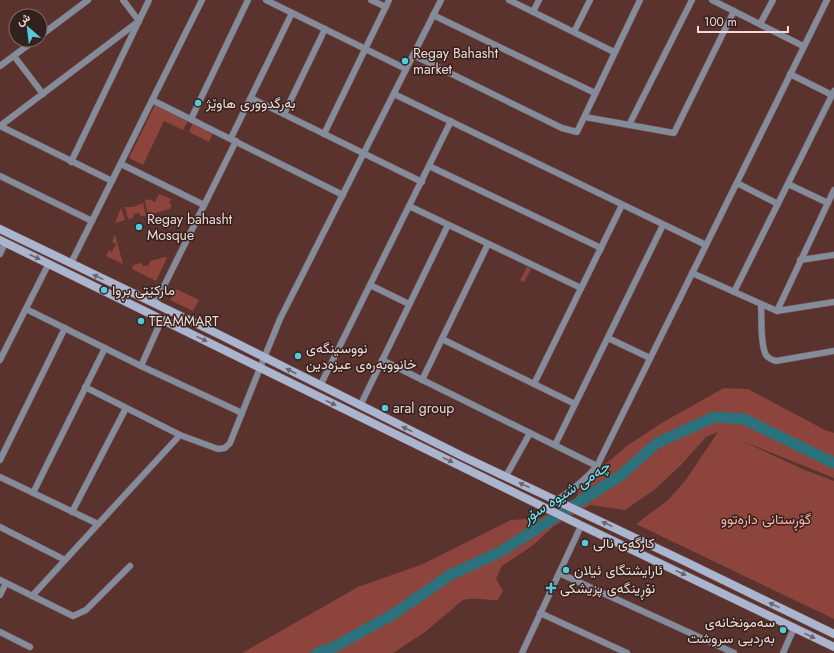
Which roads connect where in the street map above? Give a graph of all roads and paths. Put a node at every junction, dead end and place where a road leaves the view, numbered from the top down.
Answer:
1 (88, 0) edge
2 (123, 0) edge
3 (149, 0) edge
4 (202, 0) edge
5 (248, 0) edge
6 (266, 0) edge
7 (371, 0) edge
8 (389, 0) edge
9 (441, 0) edge
10 (509, 0) edge
11 (539, 0) edge
12 (590, 0) edge
13 (640, 0) edge
14 (692, 0) edge
15 (712, 0) edge
16 (773, 0) edge
17 (827, 0) edge
18 (386, 7) junction
19 (734, 11) junction
20 (533, 12) junction
21 (292, 13) junction
22 (433, 15) junction
23 (139, 21) junction
24 (760, 24) junction
25 (325, 29) junction
26 (48, 30) edge
27 (574, 32) junction
28 (803, 46) junction
29 (24, 48) edge
30 (365, 49) junction
31 (614, 52) junction
32 (413, 55) junction
33 (14, 56) junction
34 (0, 66) edge
35 (406, 69) junction
36 (790, 74) junction
37 (595, 93) junction
38 (833, 93) edge
39 (43, 94) junction
40 (394, 94) junction
41 (251, 98) junction
42 (152, 100) junction
43 (284, 114) junction
44 (585, 117) junction
45 (191, 119) junction
46 (451, 121) junction
47 (629, 125) junction
48 (0, 126) edge
49 (324, 134) junction
50 (233, 140) junction
51 (364, 153) junction
52 (71, 162) junction
53 (121, 164) junction
54 (429, 166) junction
55 (0, 176) edge
56 (112, 182) junction
57 (422, 182) junction
58 (737, 183) junction
59 (788, 184) junction
60 (834, 190) edge
61 (343, 195) junction
62 (828, 203) junction
63 (204, 204) junction
64 (778, 204) junction
65 (622, 205) junction
66 (409, 206) junction
67 (92, 221) junction
68 (448, 225) junction
69 (663, 225) junction
70 (0, 229) edge
71 (2, 241) edge
72 (488, 244) junction
73 (706, 245) junction
74 (601, 248) junction
75 (0, 254) edge
76 (834, 255) edge
77 (800, 260) junction
78 (49, 263) junction
79 (71, 263) junction
80 (692, 274) junction
81 (370, 285) junction
82 (581, 288) junction
83 (734, 292) junction
84 (834, 302) edge
85 (155, 304) junction
86 (409, 304) junction
87 (761, 305) junction
88 (26, 309) junction
89 (776, 311) junction
90 (162, 319) junction
91 (65, 328) junction
92 (608, 338) junction
93 (442, 339) junction
94 (105, 348) junction
95 (834, 351) edge
96 (264, 358) junction
97 (650, 358) junction
98 (0, 360) edge
99 (382, 360) junction
100 (141, 366) junction
101 (260, 368) junction
102 (422, 380) junction
103 (534, 384) junction
104 (320, 386) junction
105 (85, 388) junction
106 (576, 404) junction
107 (360, 406) junction
108 (126, 408) junction
109 (242, 413) junction
110 (530, 433) junction
111 (180, 435) junction
112 (555, 445) junction
113 (0, 460) edge
114 (597, 466) junction
115 (506, 476) junction
116 (0, 477) edge
117 (33, 493) junction
118 (558, 501) junction
119 (72, 512) junction
120 (98, 524) junction
121 (581, 526) junction
122 (0, 527) edge
123 (65, 560) junction
124 (130, 566) dead end
125 (559, 573) junction
126 (3, 581) edge
127 (0, 595) edge
128 (32, 596) junction
129 (540, 613) junction
130 (794, 628) junction
131 (0, 632) edge
132 (834, 634) edge
133 (30, 647) dead end
134 (834, 647) edge
135 (732, 652) edge
136 (522, 653) edge
137 (627, 653) edge
138 (783, 653) edge

1 - 26 street
2 - 23 street
3 - 23 street
4 - 42 street
5 - 45 street
6 - 21 street
7 - 18 street
8 - 18 street
9 - 22 street
10 - 20 street
11 - 20 street
12 - 27 street
13 - 31 street
14 - 47 street
15 - 19 street
16 - 24 street
17 - 28 street
18 - 30 street
19 - 24 street
19 - 47 street
20 - 27 street
21 - 25 street
21 - 41 street
22 - 32 street
22 - 37 street
23 - 39 street
23 - 52 street
24 - 28 street
25 - 30 street
25 - 43 street
27 - 31 street
28 - 36 street
29 - 33 street
30 - 35 street
30 - 49 street
31 - 37 street
32 - 35 street
32 - 44 street
33 - 34 street
33 - 39 street
35 - 40 street
36 - 38 street
36 - 58 street
37 - 44 street
38 - 59 street
39 - 48 street
40 - 46 street
40 - 51 street
41 - 43 street
41 - 50 street
42 - 45 street
42 - 53 street
43 - 49 street
44 - 47 street
45 - 50 street
46 - 54 street
46 - 65 street
48 - 52 street
49 - 51 street
50 - 61 street
50 - 63 street
51 - 57 street
51 - 61 street
52 - 56 street
53 - 56 street
53 - 63 street
54 - 57 street
54 - 74 street
55 - 67 street
56 - 67 street
57 - 66 street
58 - 64 street
58 - 73 street
59 - 62 street
59 - 64 street
60 - 62 street
61 - 96 street
62 - 77 street
63 - 85 street
64 - 83 street
65 - 69 street
65 - 74 street
66 - 68 street
66 - 81 street
67 - 79 street
68 - 72 street
68 - 86 street
69 - 73 street
69 - 92 street
70 - 79 main road
71 - 75 street
71 -> 78 main road
72 - 82 street
72 - 93 street
73 - 80 street
74 - 82 street
76 - 77 street
77 - 89 street
78 - 88 street
78 - 90 main road
85 -> 79 main road
80 - 83 street
80 - 97 street
81 - 86 street
81 - 104 street
82 - 103 street
83 - 87 street
84 - 89 street
85 - 96 main road
86 - 99 street
87 - 89 street
87 - 95 street
88 - 91 street
88 - 98 street
90 - 100 street
90 -> 101 main road
91 - 94 street
91 - 113 street
92 - 97 street
92 - 106 street
93 - 102 street
93 - 103 street
94 - 100 street
94 - 105 street
96 - 101 street
104 -> 96 main road
97 - 114 street
99 - 102 street
99 - 107 street
100 - 109 street
101 - 109 street
101 -> 121 main road
102 - 110 street
103 - 106 street
104 - 107 main road
105 - 108 street
105 - 117 street
106 - 112 street
115 -> 107 main road
108 - 111 street
108 - 119 street
109 - 111 street
110 - 112 street
110 - 115 street
111 - 120 street
112 - 114 street
114 - 118 street
118 -> 115 main road
116 - 117 street
117 - 119 street
132 -> 118 main road
119 - 120 street
120 - 123 street
121 - 125 street
121 -> 130 main road
122 - 123 street
123 - 128 street
124 - 128 street
125 - 129 street
125 - 135 street
126 - 127 street
126 - 128 street
129 - 136 street
129 - 137 street
130 -> 134 main road
130 - 138 street
131 - 133 street

